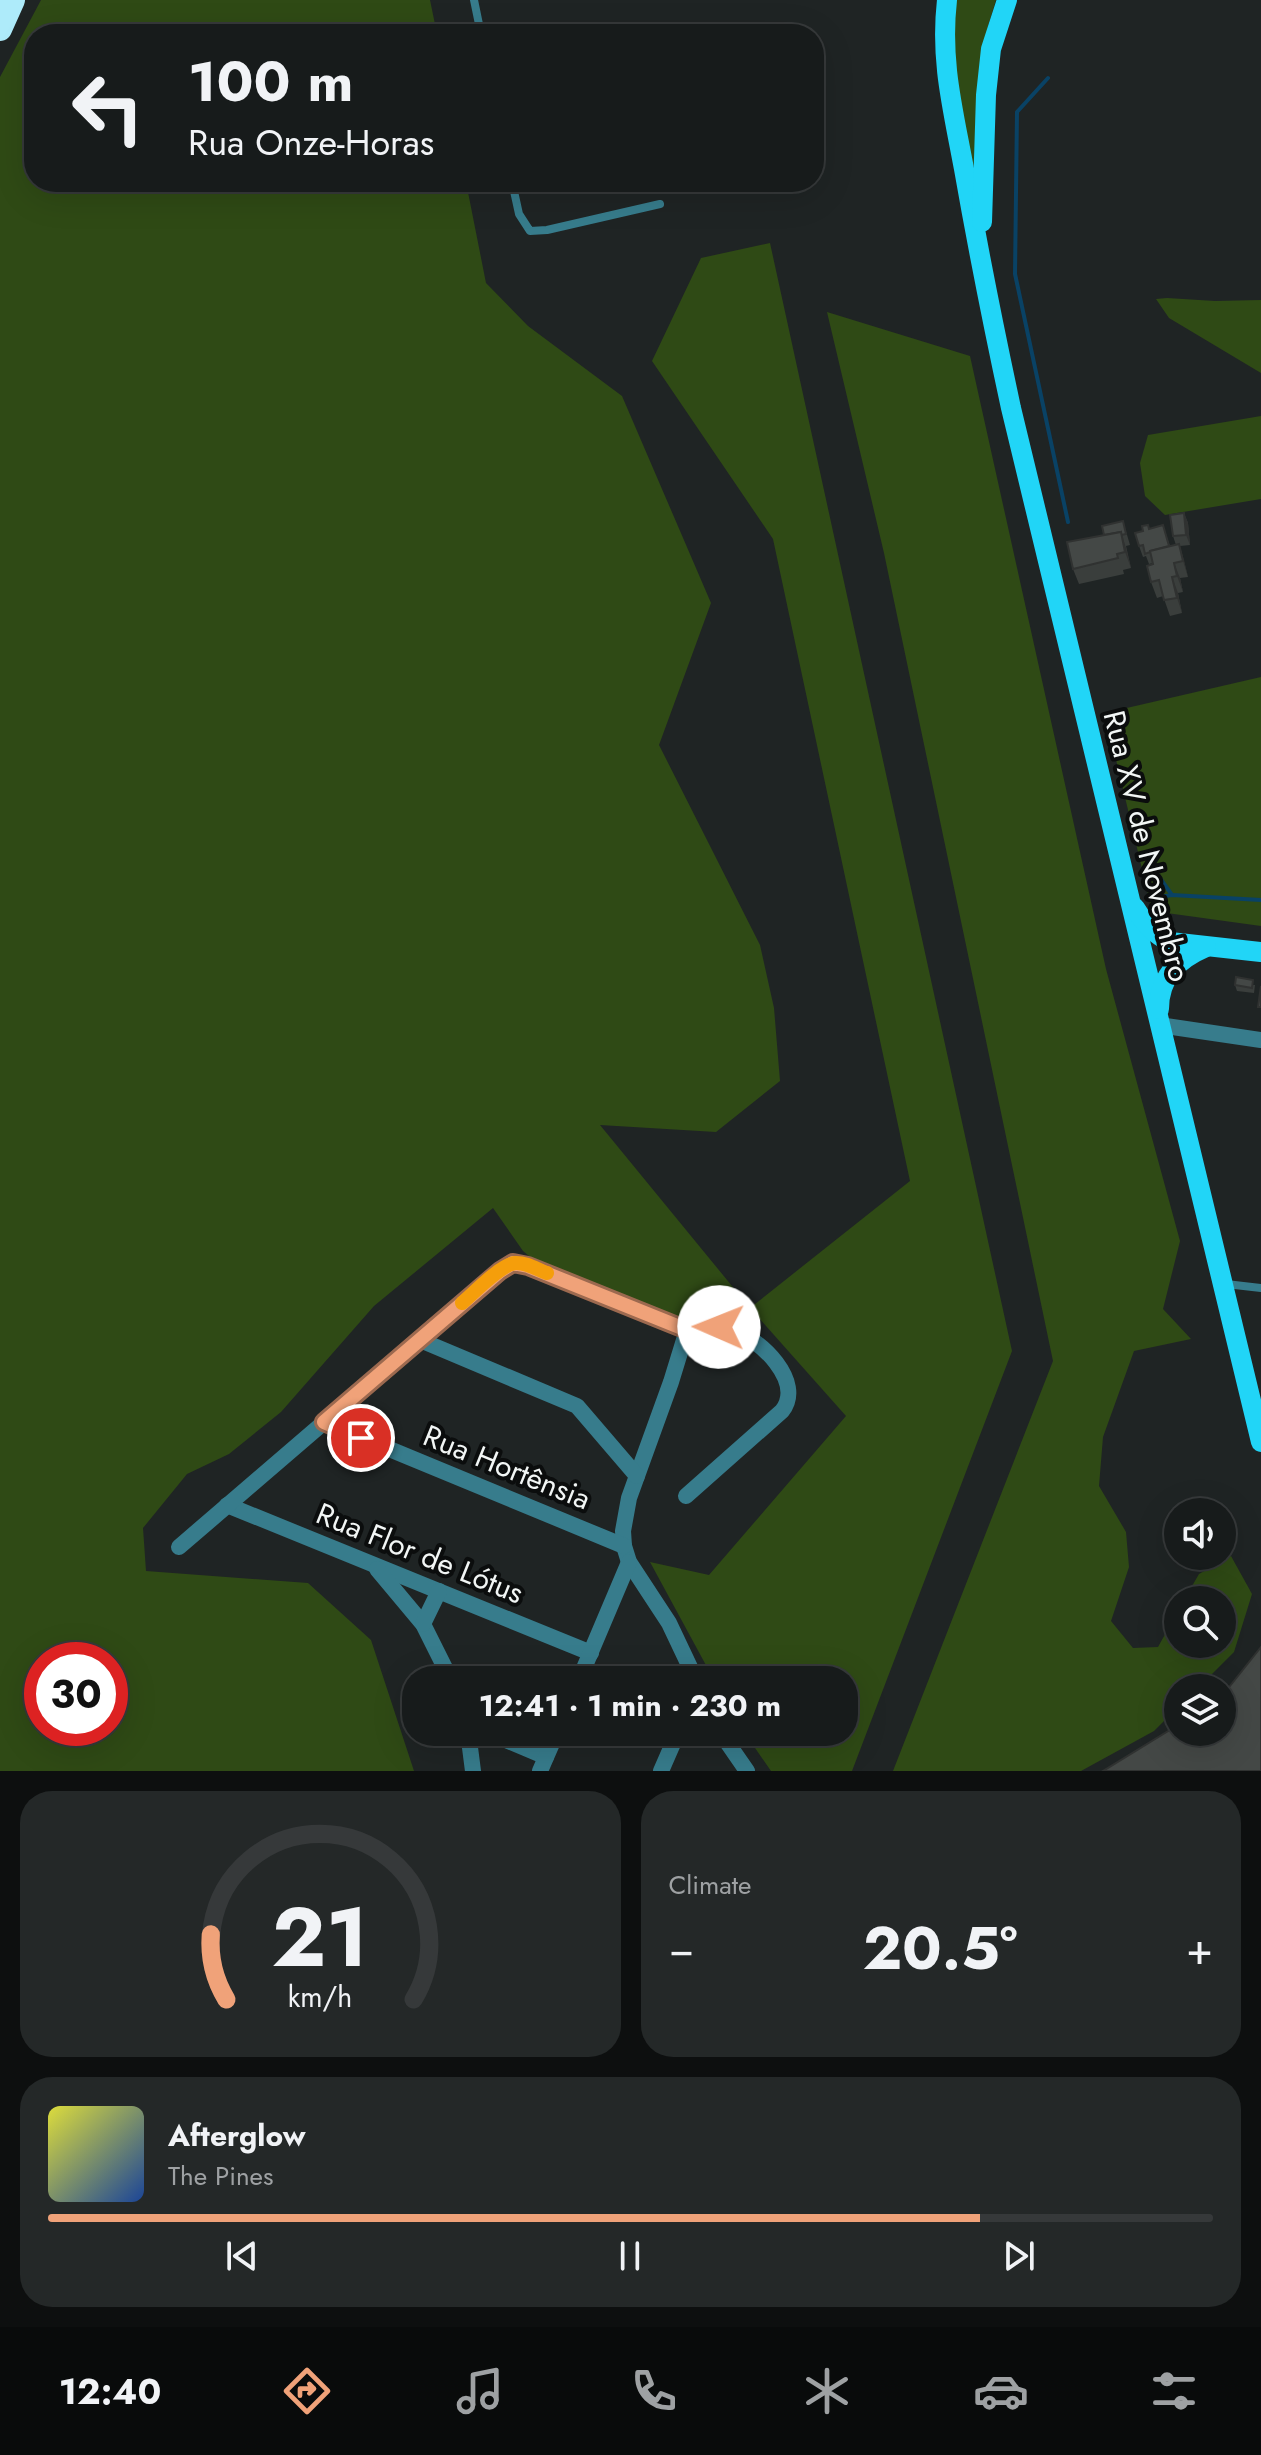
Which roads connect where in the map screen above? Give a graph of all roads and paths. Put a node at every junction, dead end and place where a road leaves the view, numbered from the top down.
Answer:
1 (13, 0) edge
2 (474, 0) edge
3 (947, 0) edge
4 (1007, 0) edge
5 (479, 24) edge
6 (0, 29) edge
7 (514, 192) edge
8 (660, 204) dead end
9 (980, 262) junction
10 (1130, 902) junction
11 (1207, 946) junction
12 (1261, 952) edge
13 (1159, 1025) junction
14 (1261, 1040) edge
15 (1222, 1284) junction
16 (1261, 1288) edge
17 (687, 1330) junction
18 (420, 1340) junction
19 (324, 1422) junction
20 (1261, 1442) edge
21 (637, 1476) junction
22 (686, 1496) dead end
23 (227, 1505) junction
24 (179, 1547) dead end
25 (626, 1554) junction
26 (372, 1564) junction
27 (439, 1591) junction
28 (423, 1624) junction
29 (591, 1653) junction
30 (444, 1666) edge
31 (585, 1666) edge
32 (689, 1666) edge
33 (470, 1746) edge
34 (512, 1746) edge
35 (672, 1746) edge
36 (730, 1746) edge
37 (543, 1764) edge
38 (473, 1771) edge
39 (661, 1771) edge
40 (747, 1771) edge

1 - 6 highway
2 - 5 lane
3 - 9 main road, Rua XV de Novembro
4 - 9 main road, Rua XV de Novembro
7 - 8 lane
9 - 10 main road, Rua XV de Novembro
10 - 11 main road
10 - 13 main road, Rua XV de Novembro
11 - 12 main road
11 - 13 main road
13 - 14 street
13 - 15 main road, Rua XV de Novembro
15 - 16 lane
15 - 20 main road, Rua XV de Novembro
17 - 18 street
17 - 21 street
17 - 22 street
18 - 19 street
18 - 21 street
19 - 23 street
19 - 25 street, Rua Hortênsia
21 - 25 street
23 - 24 street
23 - 26 street, Rua Flor de Lótus
25 - 29 street
25 - 32 street
26 - 27 street, Rua Flor de Lótus
26 - 28 street
27 - 28 street
27 - 29 street, Rua Flor de Lótus
28 - 30 street
29 - 31 street
33 - 38 street
34 - 37 street
35 - 39 street
36 - 40 street

